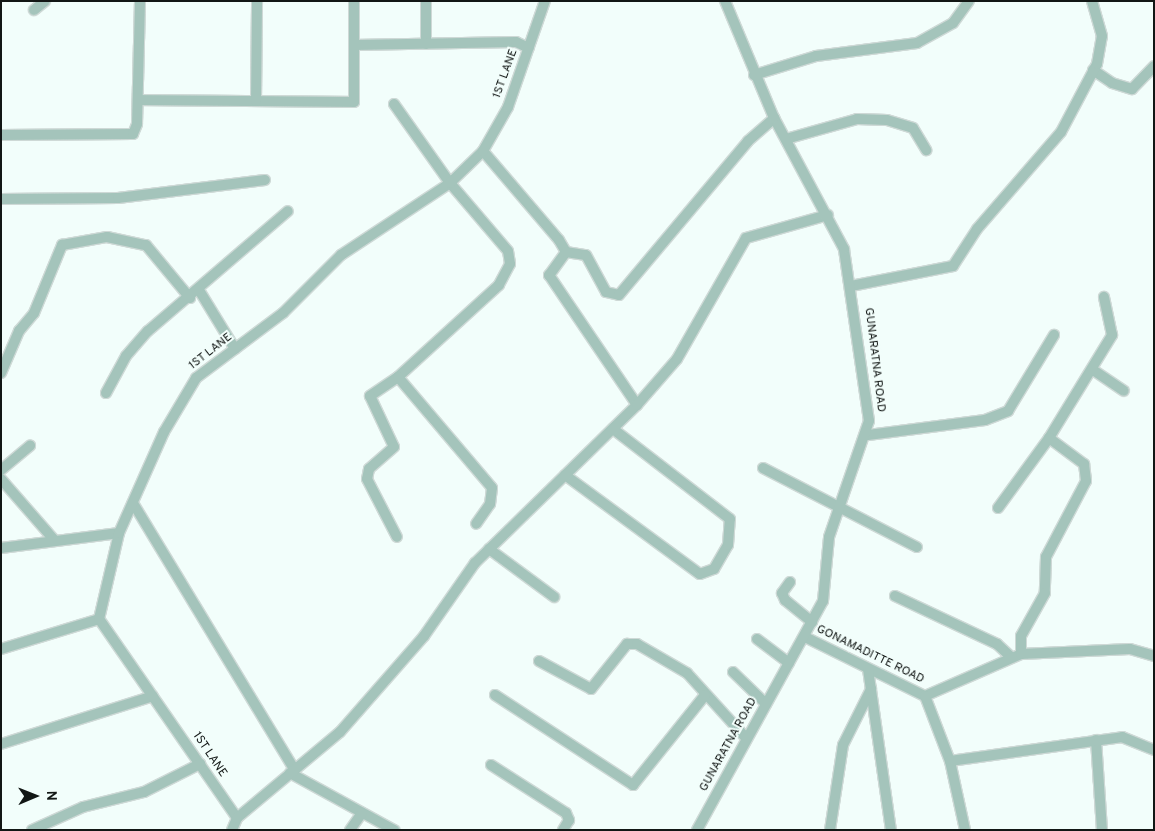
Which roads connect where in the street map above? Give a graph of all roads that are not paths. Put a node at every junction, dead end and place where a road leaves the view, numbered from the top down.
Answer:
1 (45, 1) edge
2 (140, 1) edge
3 (257, 1) edge
4 (354, 1) edge
5 (426, 1) edge
6 (546, 1) edge
7 (725, 1) edge
8 (969, 1) edge
9 (1092, 1) edge
10 (34, 10) dead end
11 (426, 44) junction
12 (354, 45) junction
13 (529, 48) junction
14 (1154, 66) edge
15 (1093, 70) junction
16 (754, 75) junction
17 (138, 100) junction
18 (256, 101) junction
19 (394, 104) dead end
20 (774, 118) junction
21 (1, 135) edge
22 (786, 139) junction
23 (926, 150) dead end
24 (482, 151) junction
25 (265, 180) dead end
26 (450, 183) junction
27 (1, 199) edge
28 (288, 211) dead end
29 (828, 215) junction
30 (566, 252) junction
31 (851, 286) junction
32 (199, 290) junction
33 (1104, 297) dead end
34 (190, 298) junction
35 (1054, 335) dead end
36 (236, 349) junction
37 (1093, 370) junction
38 (1, 373) edge
39 (398, 377) junction
40 (1124, 391) dead end
41 (106, 393) dead end
42 (637, 406) junction
43 (613, 429) junction
44 (868, 435) junction
45 (1049, 438) junction
46 (30, 446) dead end
47 (763, 468) dead end
48 (1, 470) edge
49 (565, 475) junction
50 (1, 479) edge
51 (132, 503) junction
52 (998, 508) dead end
53 (840, 510) junction
54 (476, 524) dead end
55 (119, 533) junction
56 (397, 537) dead end
57 (55, 541) junction
58 (917, 547) dead end
59 (1, 548) edge
60 (489, 549) junction
61 (790, 582) dead end
62 (895, 596) dead end
63 (554, 597) dead end
64 (99, 619) junction
65 (812, 622) junction
66 (805, 637) junction
67 (757, 639) dead end
68 (1, 649) edge
69 (1016, 656) junction
70 (1154, 656) edge
71 (539, 661) dead end
72 (789, 663) junction
73 (868, 669) junction
74 (733, 672) dead end
75 (870, 689) junction
76 (495, 695) dead end
77 (705, 695) junction
78 (153, 696) junction
79 (925, 696) junction
80 (766, 704) junction
81 (746, 738) junction
82 (1096, 740) junction
83 (1, 744) edge
84 (1154, 750) edge
85 (950, 761) junction
86 (200, 764) junction
87 (492, 765) dead end
88 (292, 771) junction
89 (362, 813) junction
90 (236, 818) junction
91 (32, 830) edge
92 (232, 830) edge
93 (350, 830) edge
94 (394, 830) edge
95 (563, 830) edge
96 (698, 830) edge
97 (830, 830) edge
98 (891, 830) edge
99 (965, 830) edge
100 (1102, 830) edge

1 - 10 street
2 - 17 street
3 - 18 street
4 - 12 street
5 - 11 street
6 - 13 street, 1ST LANE
7 - 16 street, GUNARATNA ROAD
8 - 16 street
9 - 15 street
11 - 12 street
11 - 13 street
12 - 18 street
13 - 24 street, 1ST LANE
14 - 15 street
15 - 31 street
16 - 20 street, GUNARATNA ROAD
17 - 18 street
17 - 21 street
19 - 26 street
20 - 22 street, GUNARATNA ROAD
20 - 30 street
22 - 23 street
22 - 29 street, GUNARATNA ROAD
24 - 26 street, 1ST LANE
24 - 30 street
25 - 27 street
26 - 36 street, 1ST LANE
26 - 39 street
28 - 32 street
29 - 31 street, GUNARATNA ROAD
29 - 42 street
30 - 42 street
31 - 44 street, GUNARATNA ROAD
32 - 34 street
32 - 36 street
33 - 37 street
34 - 38 street
34 - 41 street
35 - 44 street
36 - 51 street, 1ST LANE
37 - 40 street
37 - 45 street
39 - 54 street
39 - 56 street
42 - 43 street
43 - 49 street
43 - 49 street
44 - 53 street, GUNARATNA ROAD
45 - 52 street
45 - 69 street
46 - 48 street
47 - 53 street
49 - 60 street
50 - 57 street
51 - 55 street, 1ST LANE
51 - 88 street
53 - 58 street
53 - 65 street, GUNARATNA ROAD
55 - 57 street
55 - 64 street, 1ST LANE
57 - 59 street
60 - 63 street
60 - 88 street
61 - 65 street
62 - 69 street
64 - 68 street
64 - 78 street, 1ST LANE
65 - 66 street, GUNARATNA ROAD
66 - 72 street, GUNARATNA ROAD
66 - 73 street, GONAMADITTE ROAD
67 - 72 street
69 - 70 street, GONAMADITTE ROAD
69 - 79 street, GONAMADITTE ROAD
71 - 77 street
72 - 80 street, GUNARATNA ROAD
73 - 75 street
73 - 79 street, GONAMADITTE ROAD
74 - 80 street
75 - 97 street
75 - 98 street
76 - 77 street
77 - 81 street
78 - 83 street
78 - 86 street, 1ST LANE
79 - 85 street
80 - 81 street, GUNARATNA ROAD
81 - 96 street, GUNARATNA ROAD
82 - 84 street
82 - 85 street
82 - 100 street
85 - 99 street
86 - 90 street, 1ST LANE
86 - 91 street
87 - 95 street
88 - 89 street
88 - 90 street
89 - 93 street
89 - 94 street
90 - 92 street

